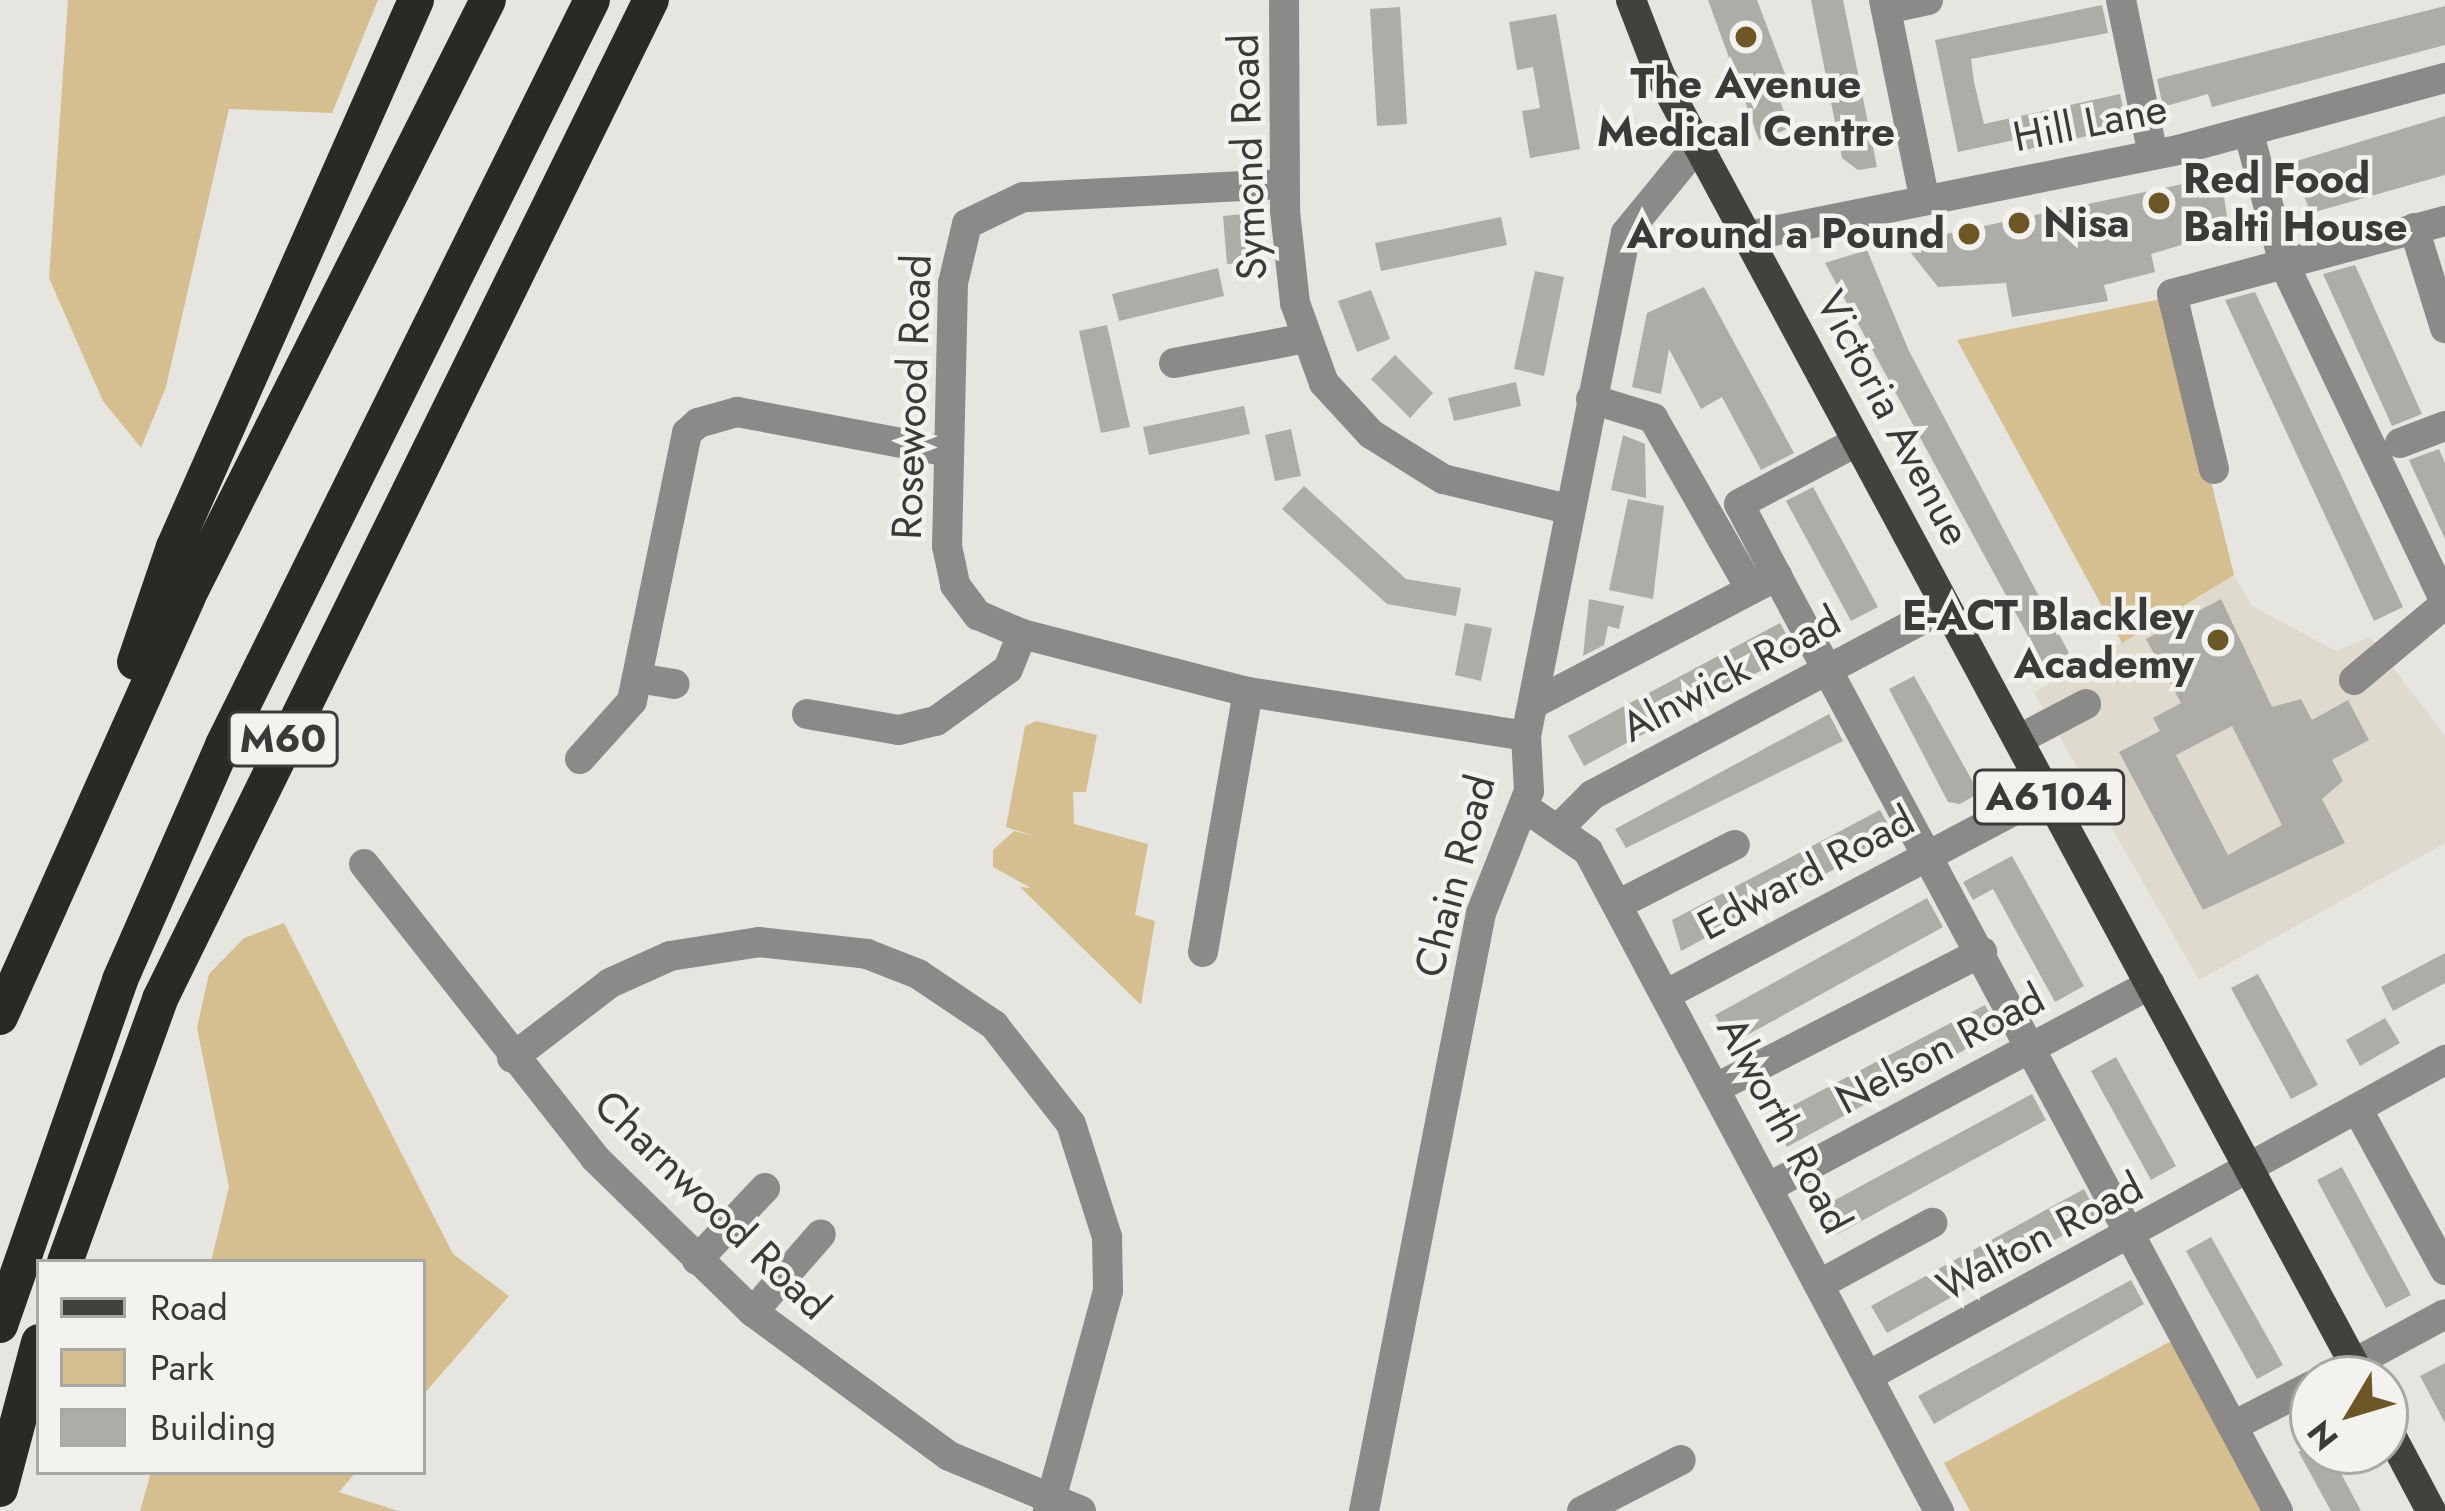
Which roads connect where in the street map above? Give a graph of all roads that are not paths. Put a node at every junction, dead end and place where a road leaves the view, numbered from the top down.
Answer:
1 (416, 0) edge
2 (488, 0) edge
3 (592, 0) edge
4 (652, 0) edge
5 (1284, 0) edge
6 (1630, 0) edge
7 (1928, 0) edge
8 (2121, 0) edge
9 (1885, 4) edge
10 (2445, 78) edge
11 (2249, 134) junction
12 (1698, 146) junction
13 (2153, 155) junction
14 (1283, 184) junction
15 (1924, 196) junction
16 (2430, 224) edge
17 (536, 231) junction
18 (1748, 236) junction
19 (2284, 265) junction
20 (2445, 328) edge
21 (1306, 338) junction
22 (1174, 363) dead end
23 (1591, 399) junction
24 (2445, 426) edge
25 (1856, 442) junction
26 (2399, 443) dead end
27 (949, 452) junction
28 (2214, 470) dead end
29 (1568, 509) junction
30 (1778, 576) junction
31 (1744, 580) dead end
32 (2445, 603) edge
33 (1946, 607) junction
34 (1022, 634) junction
35 (1829, 670) junction
36 (637, 678) junction
37 (2354, 680) dead end
38 (675, 685) dead end
39 (1248, 692) junction
40 (1533, 704) junction
41 (2086, 704) dead end
42 (823, 708) dead end
43 (1526, 736) junction
44 (2018, 740) junction
45 (580, 759) dead end
46 (2047, 793) junction
47 (1524, 808) junction
48 (1562, 826) junction
49 (78, 830) junction
50 (1735, 845) dead end
51 (1931, 855) junction
52 (364, 864) dead end
53 (1619, 904) junction
54 (1203, 952) dead end
55 (1982, 952) junction
56 (120, 980) junction
57 (2150, 985) junction
58 (1667, 994) junction
59 (0, 1017) edge
60 (2032, 1047) junction
61 (512, 1058) junction
62 (2445, 1060) edge
63 (1716, 1088) junction
64 (2359, 1112) junction
65 (2251, 1172) junction
66 (1769, 1187) junction
67 (765, 1188) dead end
68 (1932, 1223) dead end
69 (821, 1234) dead end
70 (2131, 1238) junction
71 (66, 1259) edge
72 (697, 1260) junction
73 (2445, 1270) edge
74 (1820, 1284) junction
75 (753, 1312) junction
76 (2445, 1314) edge
77 (0, 1325) edge
78 (36, 1353) edge
79 (2349, 1355) edge
80 (2384, 1355) edge
81 (1868, 1376) junction
82 (2289, 1397) edge
83 (2233, 1426) junction
84 (1681, 1460) dead end
85 (2409, 1469) edge
86 (0, 1489) edge
87 (1049, 1508) edge
88 (1081, 1511) edge
89 (1364, 1511) edge
90 (1582, 1511) edge
91 (1940, 1511) edge
92 (2278, 1511) edge
93 (2431, 1511) edge

1 - 49 highway
2 - 49 highway
3 - 56 highway, M60
4 - 17 highway, M60
5 - 14 street, Symond Road
6 - 12 main road, Victoria Avenue / A6104
7 - 9 street
8 - 13 street
9 - 15 street
10 - 11 street, Hill Lane
11 - 13 street, Hill Lane
11 - 19 street
12 - 18 main road, Victoria Avenue / A6104
12 - 23 street, Chain Road
13 - 15 street, Hill Lane
14 - 21 street, Symond Road
14 - 27 street, Rosewood Road
15 - 18 street, Hill Lane
16 - 19 street
16 - 20 street
17 - 56 highway, M60
17 - 71 highway, M60
18 - 25 main road, Victoria Avenue / A6104
19 - 28 street
19 - 32 street
21 - 22 street
21 - 29 street, Symond Road
23 - 29 street, Chain Road
23 - 31 street
24 - 26 street
25 - 30 street
25 - 33 main road, Victoria Avenue / A6104
27 - 34 street, Rosewood Road
27 - 36 street
29 - 40 street, Chain Road
30 - 35 street
30 - 40 street
32 - 37 street
33 - 35 street, Alnwick Road
33 - 44 main road, Victoria Avenue / A6104
34 - 39 street, Rosewood Road
34 - 42 street
35 - 48 street, Alnwick Road
35 - 51 street
36 - 38 street
36 - 45 street
39 - 43 street, Rosewood Road
39 - 54 street
40 - 43 street, Chain Road
41 - 44 street
43 - 47 street, Chain Road
44 - 46 main road, Victoria Avenue / A6104
46 - 51 street, Edward Road
46 - 57 main road, Victoria Avenue / A6104
47 - 48 street, Alworth Road
47 - 89 street, Chain Road
48 - 53 street, Alworth Road
49 - 59 highway
50 - 53 street
51 - 55 street
51 - 58 street, Edward Road
52 - 61 street, Charnwood Road
53 - 58 street, Alworth Road
55 - 60 street
55 - 63 street
56 - 77 highway, M60
57 - 60 street, Nelson Road
57 - 65 main road, Victoria Avenue / A6104
58 - 63 street, Alworth Road
60 - 66 street, Nelson Road
60 - 70 street
61 - 72 street, Charnwood Road
61 - 87 street
62 - 64 street, Walton Road
63 - 66 street, Alworth Road
64 - 65 street, Walton Road
64 - 73 street
65 - 70 street, Walton Road
65 - 79 main road, Victoria Avenue / A6104
66 - 74 street, Alworth Road
67 - 72 street
68 - 74 street
69 - 75 street
70 - 81 street, Walton Road
70 - 83 street
72 - 75 street, Charnwood Road
74 - 81 street, Alworth Road
75 - 87 street, Charnwood Road
76 - 80 street
78 - 86 highway
81 - 91 street, Alworth Road
82 - 83 street
83 - 92 street
84 - 90 street
85 - 93 main road
87 - 88 street, Charnwood Road

